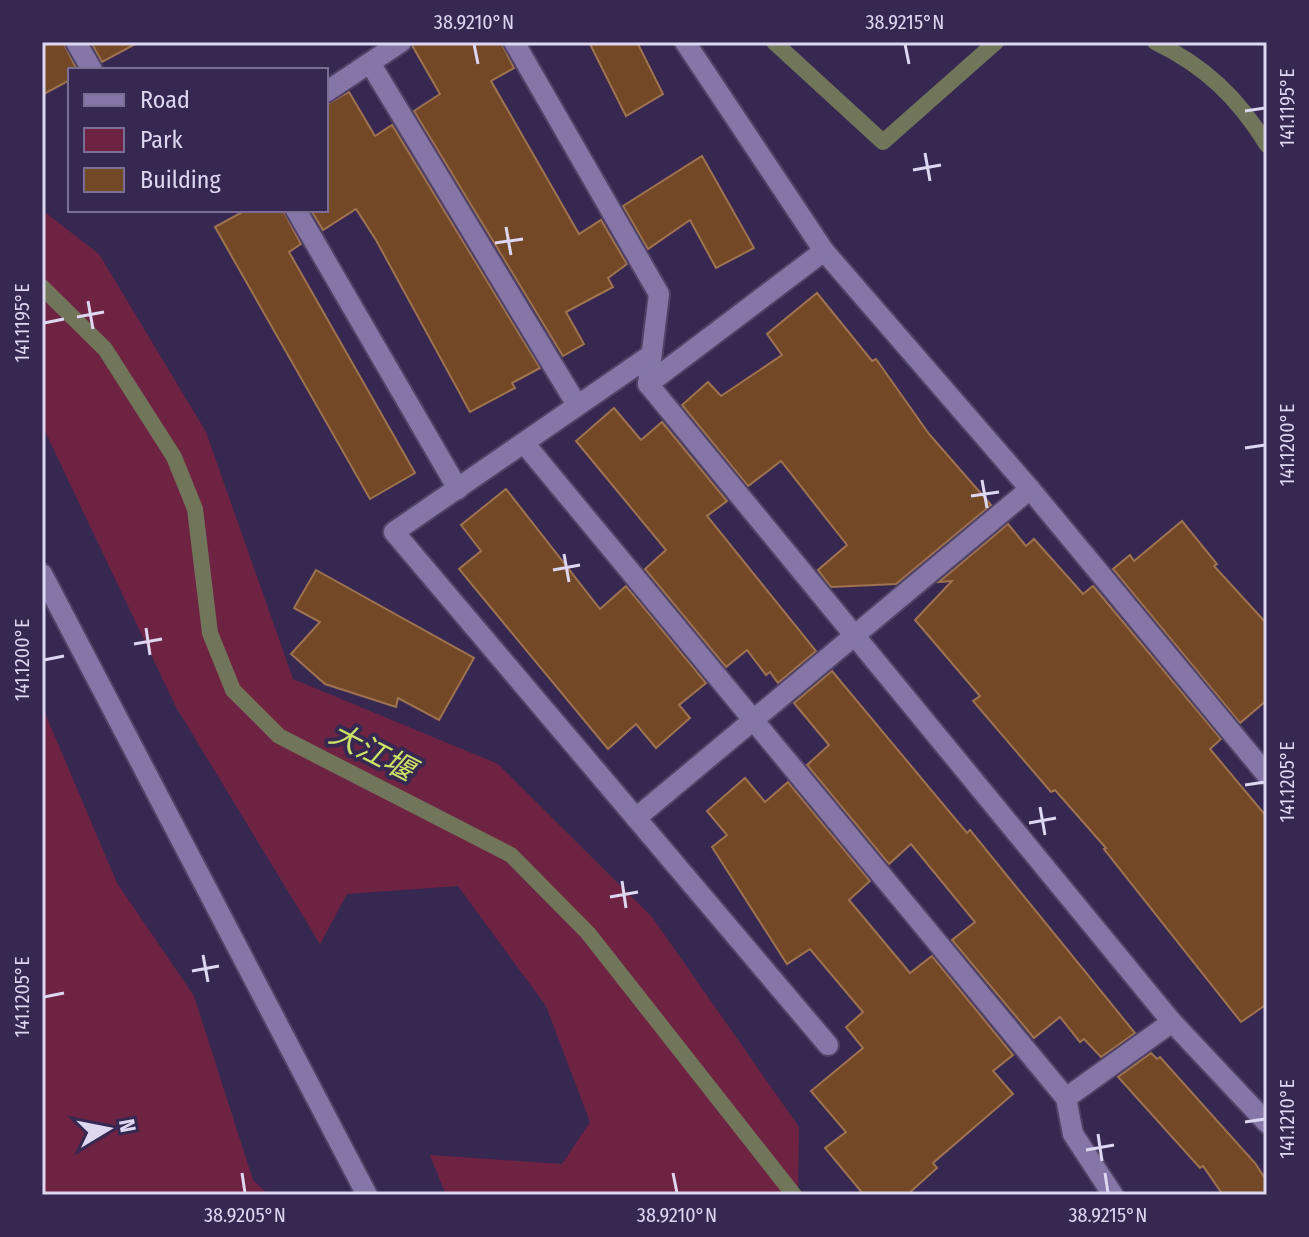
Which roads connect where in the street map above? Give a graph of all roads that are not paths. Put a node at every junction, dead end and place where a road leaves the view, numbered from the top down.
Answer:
1 (76, 42) edge
2 (401, 42) edge
3 (514, 42) edge
4 (685, 42) edge
5 (370, 63) junction
6 (91, 68) edge
7 (328, 91) edge
8 (297, 212) edge
9 (824, 251) junction
10 (651, 355) junction
11 (648, 384) junction
12 (577, 405) junction
13 (524, 443) junction
14 (458, 489) junction
15 (1030, 489) junction
16 (42, 574) edge
17 (852, 635) junction
18 (753, 720) junction
19 (1267, 775) edge
20 (636, 818) junction
21 (1172, 1022) junction
22 (828, 1045) dead end
23 (1066, 1098) junction
24 (1267, 1123) edge
25 (367, 1195) edge
26 (1113, 1195) edge

1 - 6 street
2 - 5 street
3 - 10 street
4 - 9 street
5 - 7 street
5 - 12 street
8 - 14 street
9 - 11 street
9 - 15 street
10 - 11 street
10 - 12 street
11 - 17 street
12 - 13 street
13 - 14 street
13 - 18 street
14 - 20 street
15 - 17 street
15 - 19 street
16 - 25 street
17 - 18 street
17 - 21 street
18 - 20 street
18 - 23 street
20 - 22 street
21 - 23 street
21 - 24 street
23 - 26 street

